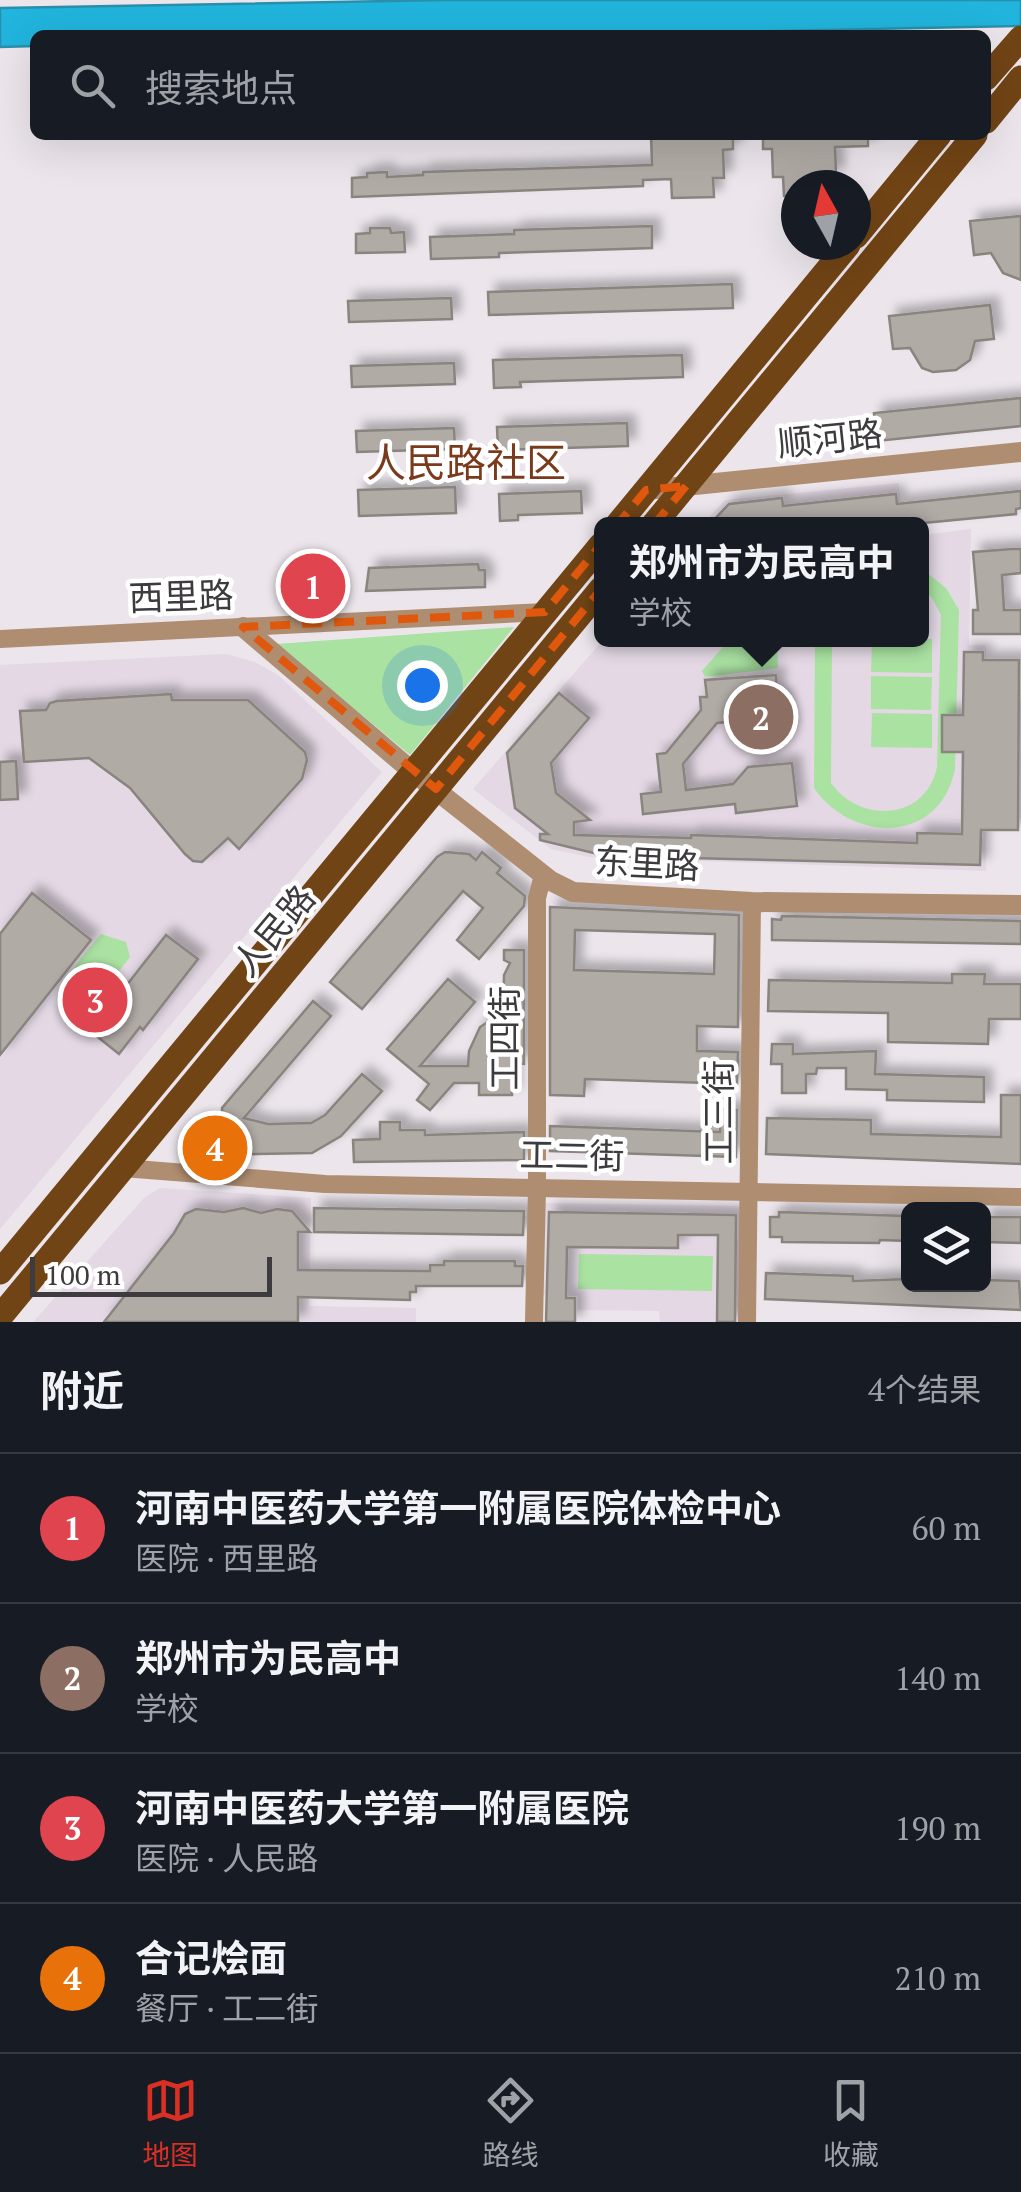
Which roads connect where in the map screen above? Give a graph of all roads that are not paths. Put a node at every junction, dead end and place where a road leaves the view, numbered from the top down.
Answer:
1 (1021, 38) edge
2 (993, 69) edge
3 (1021, 78) edge
4 (991, 115) edge
5 (935, 140) edge
6 (970, 140) edge
7 (871, 218) edge
8 (836, 260) edge
9 (1021, 452) edge
10 (686, 486) junction
11 (646, 490) junction
12 (624, 517) edge
13 (660, 517) edge
14 (594, 552) edge
15 (594, 597) edge
16 (545, 612) junction
17 (243, 628) junction
18 (0, 639) edge
19 (414, 772) junction
20 (436, 789) junction
21 (543, 874) junction
22 (752, 902) junction
23 (1021, 904) edge
24 (123, 1168) junction
25 (538, 1188) junction
26 (750, 1192) junction
27 (1021, 1197) edge
28 (0, 1272) edge
29 (0, 1317) edge
30 (534, 1322) edge
31 (747, 1322) edge

1 - 2 main road
3 - 4 main road
5 - 7 main road
6 - 10 main road
8 - 11 main road
9 - 10 street, 顺河路
10 - 11 street, 顺河路
10 - 13 main road
11 - 12 main road
14 - 16 main road, 人民路
15 - 20 main road, 人民路
16 - 17 street, 西里路
16 - 19 main road, 人民路
17 - 18 street, 西里路
17 - 19 street, 东里路
19 - 20 street, 东里路
19 - 28 main road, 人民路
20 - 21 street, 东里路
20 - 24 main road, 人民路
21 - 22 street, 东里路
21 - 25 street, 工四街
22 - 23 street, 东里路
22 - 26 street, 工三街
24 - 25 street, 工二街
24 - 29 main road, 人民路
25 - 26 street, 工二街
25 - 30 street, 工四街
26 - 27 street, 工二街
26 - 31 street, 工三街

